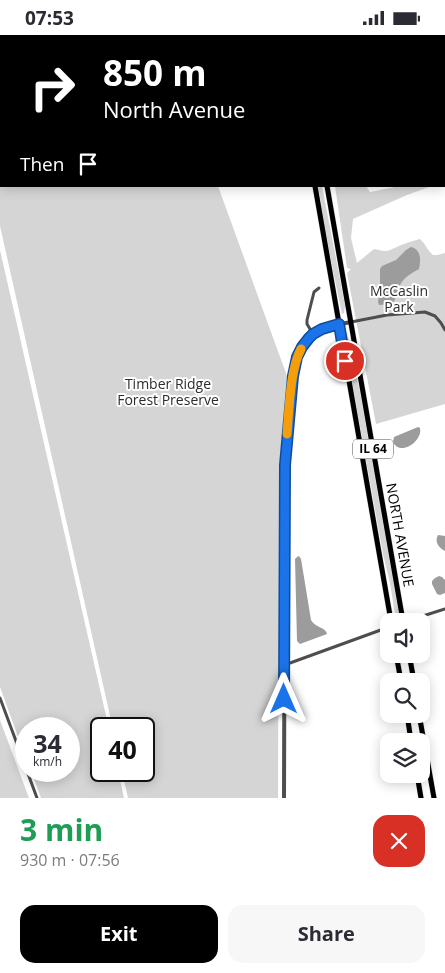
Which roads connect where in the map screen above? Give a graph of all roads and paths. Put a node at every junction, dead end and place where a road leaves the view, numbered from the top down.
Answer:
1 (315, 187) edge
2 (327, 187) edge
3 (319, 288) dead end
4 (350, 322) junction
5 (339, 324) junction
6 (445, 330) edge
7 (313, 334) junction
8 (445, 609) edge
9 (390, 613) edge
10 (404, 613) edge
11 (430, 614) edge
12 (380, 630) edge
13 (284, 663) junction
14 (0, 698) edge
15 (421, 723) edge
16 (15, 738) edge
17 (31, 782) edge
18 (418, 783) edge
19 (37, 798) edge
20 (284, 798) edge
21 (421, 798) edge
22 (434, 798) edge

1 - 5 main road, NORTH AVENUE / IL 64
2 - 4 main road, NORTH AVENUE / IL 64
3 - 7 street
4 - 5 street
4 - 6 street
4 - 10 main road, NORTH AVENUE / IL 64
5 - 7 street
5 - 9 main road, NORTH AVENUE / IL 64
7 - 13 street
8 - 11 street
12 - 13 street
13 - 20 street
14 - 16 street
15 - 22 main road
17 - 19 street
18 - 21 main road

